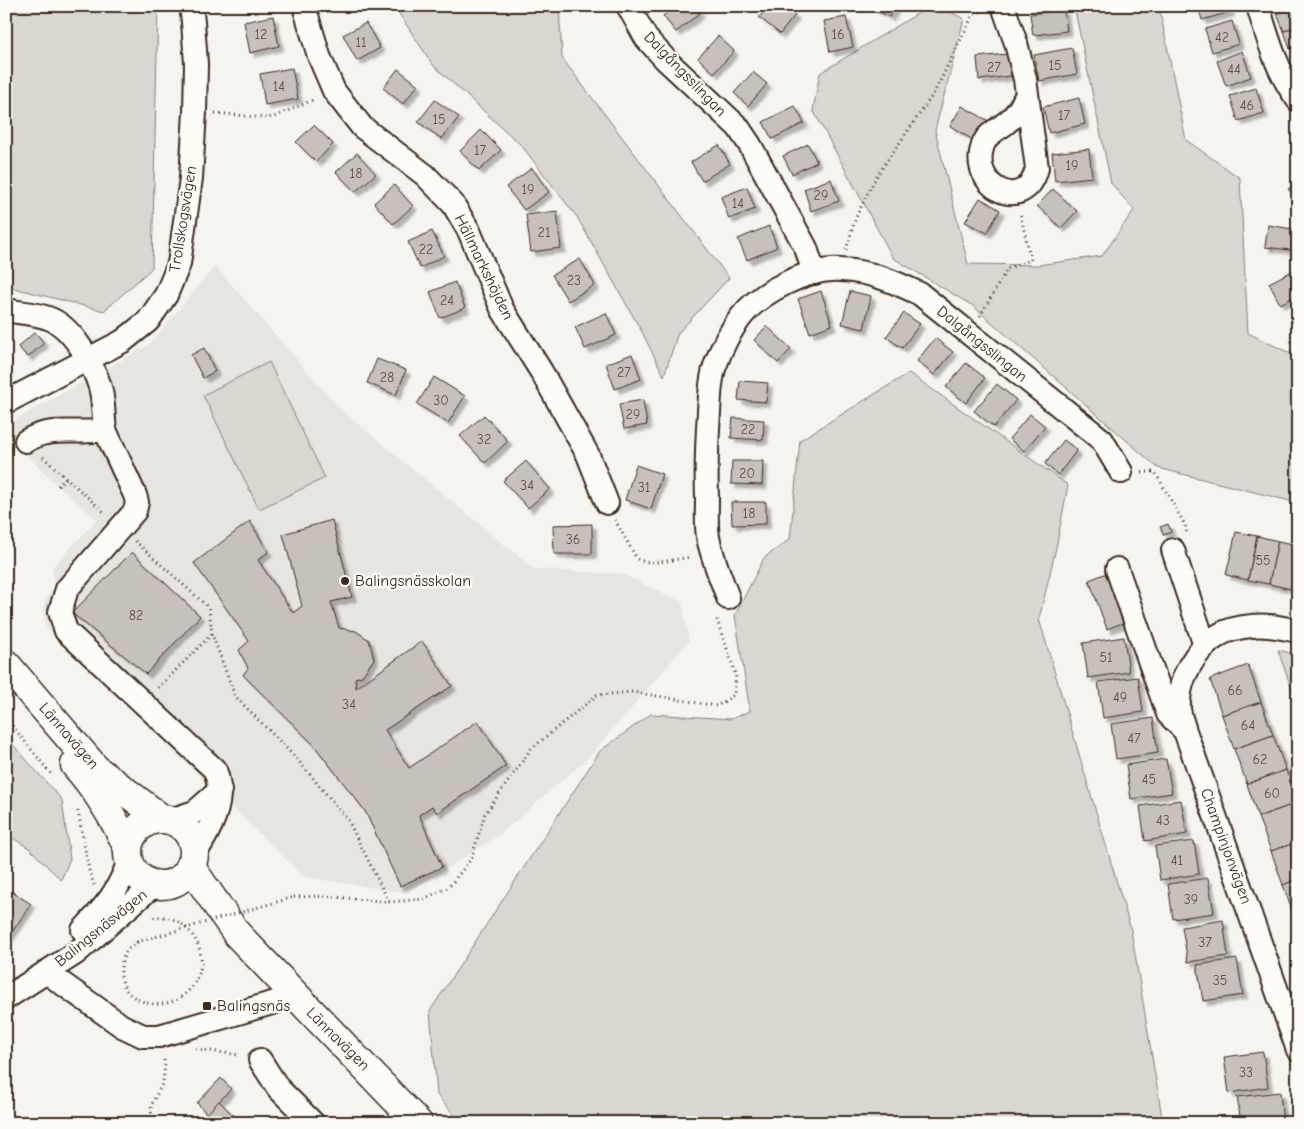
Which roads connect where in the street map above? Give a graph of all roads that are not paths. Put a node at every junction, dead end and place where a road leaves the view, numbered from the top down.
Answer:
1 (190, 6) edge
2 (304, 6) edge
3 (628, 6) edge
4 (1003, 6) edge
5 (1258, 6) edge
6 (1027, 94) junction
7 (1298, 100) edge
8 (814, 273) junction
9 (6, 310) edge
10 (88, 360) junction
11 (6, 402) edge
12 (105, 430) junction
13 (26, 441) road end
14 (1121, 472) dead end
15 (607, 503) road end
16 (1173, 550) dead end
17 (1117, 569) dead end
18 (720, 604) road end
19 (1298, 631) edge
20 (1205, 646) junction
21 (6, 664) edge
22 (6, 685) edge
23 (1185, 731) junction
24 (220, 790) junction
25 (166, 819) junction
26 (128, 855) junction
27 (192, 861) junction
28 (162, 884) junction
29 (237, 934) junction
30 (46, 972) junction
31 (296, 996) junction
32 (6, 998) edge
33 (1298, 1050) edge
34 (260, 1060) road end
35 (313, 1123) edge
36 (418, 1123) edge

1 - 10 street, Trollskogsvägen
2 - 15 street, Hällmarkshöjden
3 - 8 street, Dalgångsslingan
4 - 6 street
5 - 7 street
6 - 6 street
8 - 14 street, Dalgångsslingan
8 - 18 street, Dalgångsslingan
9 - 10 street
10 - 11 street, Trollskogsvägen
10 - 12 street
12 - 13 street
12 - 24 street
16 - 20 street
17 - 23 street
19 - 20 street, Champinjonvägen
20 - 23 street, Champinjonvägen
21 - 25 main road, Lännavägen
22 - 26 main road, Lännavägen
23 - 33 street, Champinjonvägen
24 - 25 street
24 - 27 street
25 - 26 main road
25 - 27 main road, Lännavägen
26 - 28 main road, Lännavägen
26 - 30 street, Balingsnäsvägen
27 - 28 main road
27 - 29 main road, Lännavägen
28 - 29 main road, Lännavägen
28 - 30 street, Balingsnäsvägen
29 - 31 main road, Lännavägen
30 - 31 street
30 - 32 street, Balingsnäsvägen
31 - 36 main road, Lännavägen
34 - 35 street

